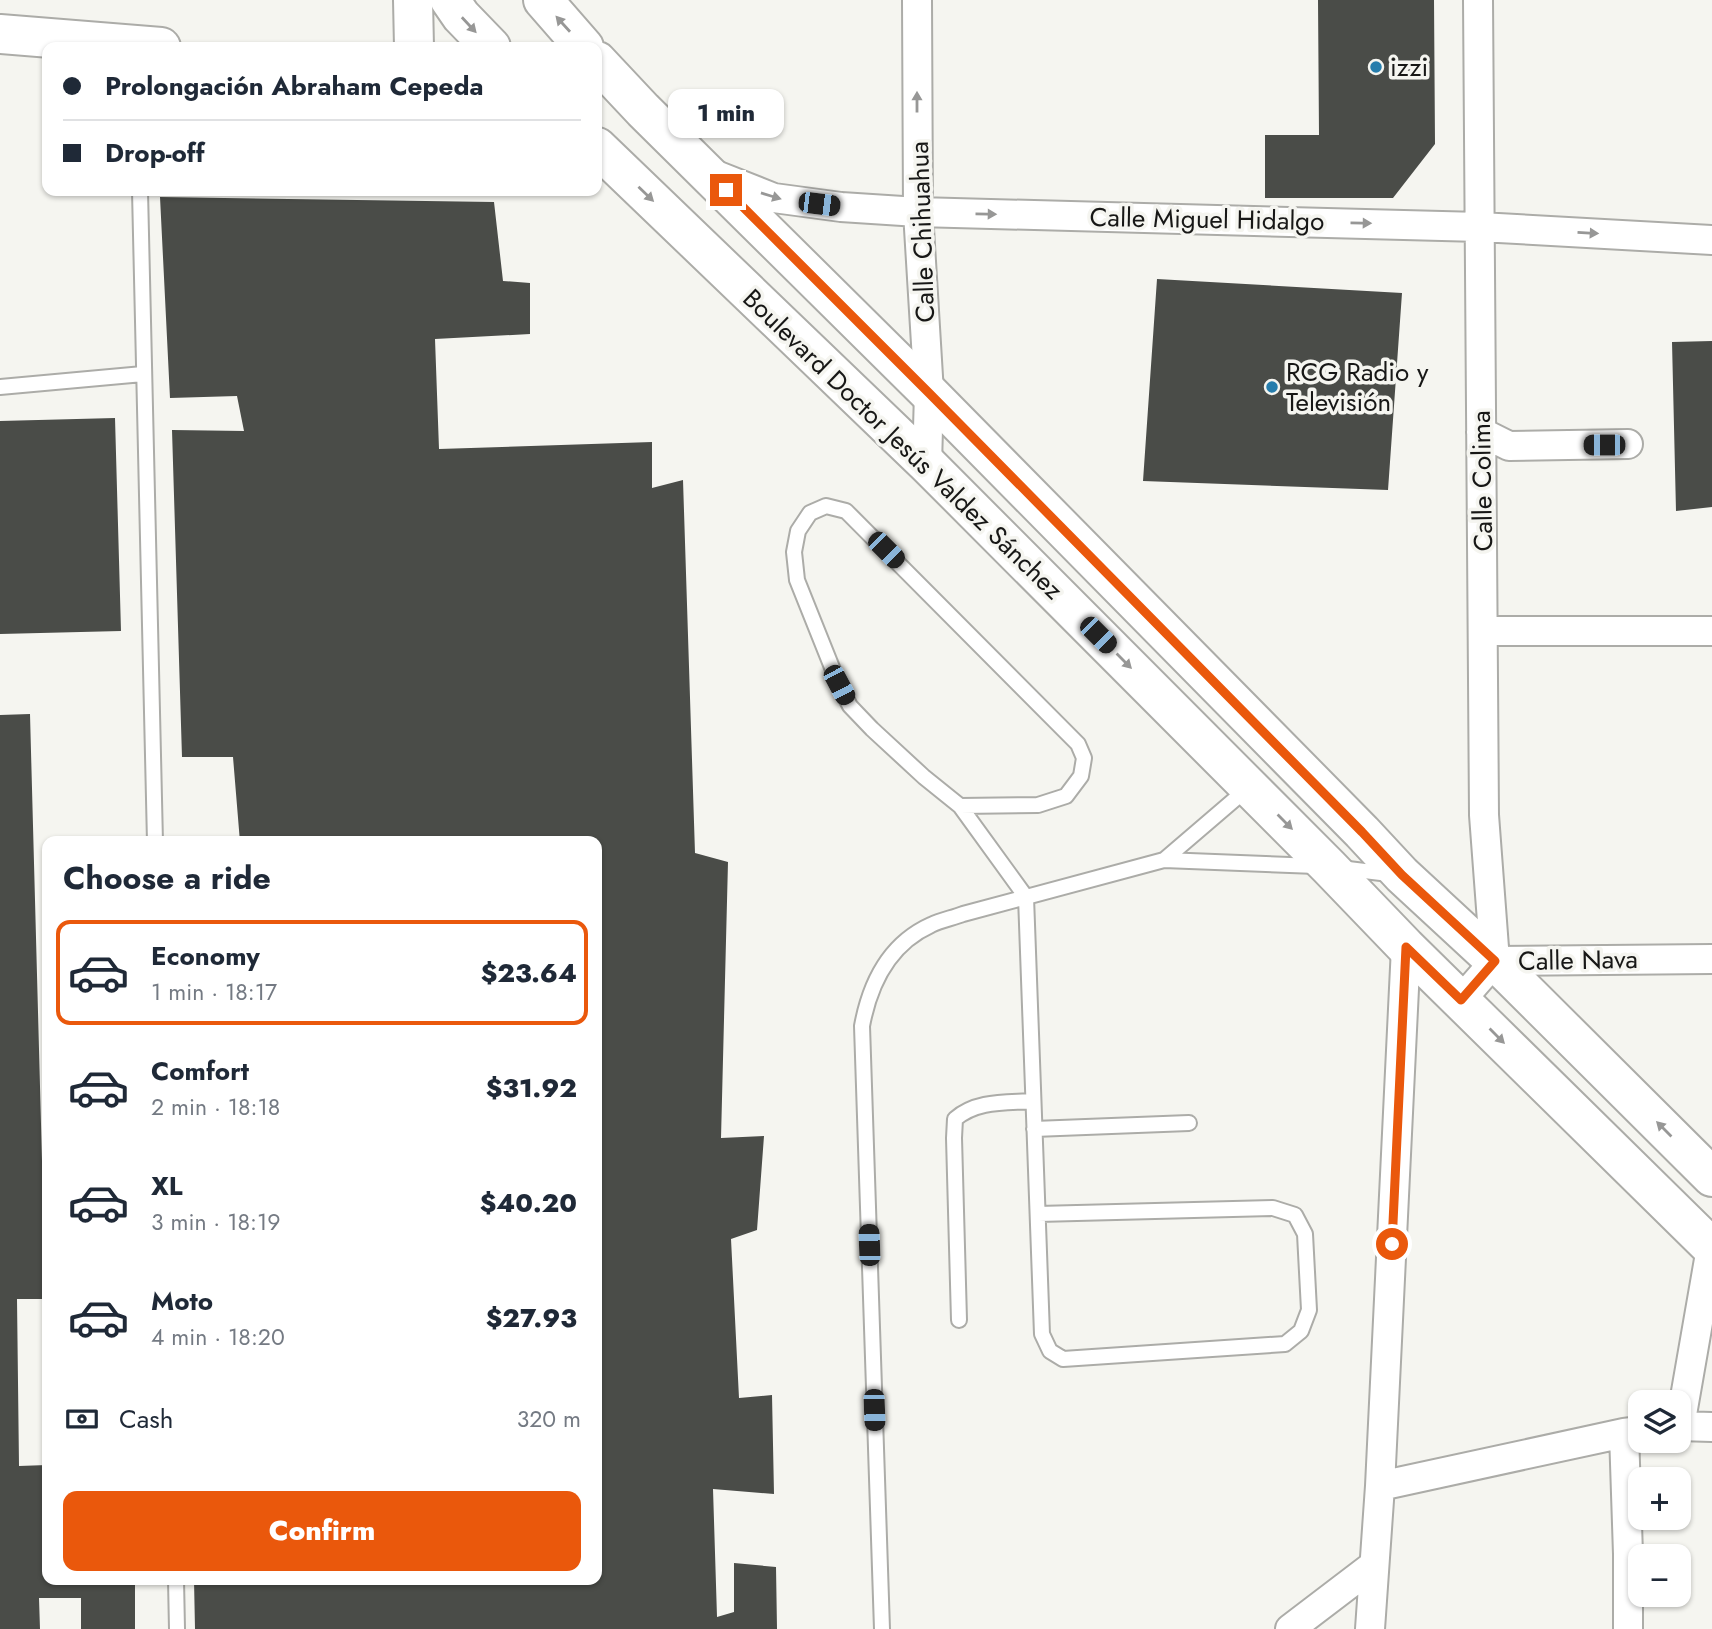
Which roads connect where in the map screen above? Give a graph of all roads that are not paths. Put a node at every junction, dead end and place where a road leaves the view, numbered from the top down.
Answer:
1 (413, 0) edge
2 (450, 0) edge
3 (543, 0) edge
4 (917, 0) edge
5 (1478, 0) edge
6 (0, 34) edge
7 (90, 42) edge
8 (414, 42) edge
9 (486, 42) edge
10 (580, 42) edge
11 (602, 66) edge
12 (643, 110) junction
13 (602, 146) edge
14 (602, 152) edge
15 (707, 172) junction
16 (140, 196) edge
17 (918, 212) junction
18 (1480, 227) junction
19 (1712, 240) edge
20 (144, 374) junction
21 (0, 387) edge
22 (929, 393) junction
23 (1481, 432) junction
24 (1628, 444) dead end
25 (928, 464) junction
26 (1483, 631) junction
27 (1712, 631) edge
28 (1249, 787) junction
29 (960, 806) junction
30 (155, 836) edge
31 (1164, 859) junction
32 (1329, 867) junction
33 (1402, 875) junction
34 (1026, 897) junction
35 (1406, 947) junction
36 (1712, 959) edge
37 (1495, 961) junction
38 (1461, 1000) junction
39 (1033, 1101) junction
40 (1189, 1123) dead end
41 (1034, 1129) junction
42 (1712, 1177) edge
43 (1038, 1214) junction
44 (1712, 1248) edge
45 (959, 1320) dead end
46 (1686, 1390) edge
47 (1691, 1426) edge
48 (1712, 1427) edge
49 (1628, 1433) edge
50 (1631, 1453) edge
51 (1380, 1486) junction
52 (1374, 1565) junction
53 (176, 1585) edge
54 (177, 1629) edge
55 (882, 1629) edge
56 (1290, 1629) edge
57 (1370, 1629) edge
58 (1628, 1629) edge

1 - 8 main road
2 -> 9 main road
10 -> 3 main road
17 -> 4 street, Calle Chihuahua
5 - 18 street, Calle Colima
6 - 7 main road
11 - 12 main road, Boulevard Doctor Jesús Valdez Sánchez
12 - 13 main road
12 - 15 main road, Boulevard Doctor Jesús Valdez Sánchez
14 -> 25 main road, Boulevard Doctor Jesús Valdez Sánchez
15 -> 17 street, Calle Miguel Hidalgo
15 - 22 main road, Boulevard Doctor Jesús Valdez Sánchez
16 - 20 lane
17 -> 18 street, Calle Miguel Hidalgo
17 - 22 street, Calle Chihuahua
18 -> 19 street, Calle Miguel Hidalgo
18 - 23 street, Calle Colima
20 - 21 lane
20 - 30 lane
22 - 25 street, Calle Chihuahua
22 - 33 main road, Boulevard Doctor Jesús Valdez Sánchez
23 - 24 street
23 - 26 street, Calle Colima
25 -> 28 main road, Boulevard Doctor Jesús Valdez Sánchez
26 - 27 street
26 - 37 street, Calle Colima
28 - 31 lane
28 -> 32 main road, Boulevard Doctor Jesús Valdez Sánchez
29 - 29 lane
29 - 34 lane
31 - 32 lane
31 - 34 lane
32 - 33 lane
32 - 35 main road, Boulevard Doctor Jesús Valdez Sánchez
33 - 37 main road, Boulevard Doctor Jesús Valdez Sánchez
34 - 39 lane
34 - 55 lane
35 - 38 main road, Boulevard Doctor Jesús Valdez Sánchez
35 - 51 street
36 - 37 street, Calle Nava
37 - 38 street, Calle Nava
42 -> 37 main road, Boulevard Doctor Jesús Valdez Sánchez
38 -> 44 main road, Boulevard Doctor Jesús Valdez Sánchez
39 - 41 lane
39 - 45 lane
40 - 41 lane
41 - 43 lane
43 - 43 lane
44 - 46 street
47 - 48 street
49 - 51 street
50 - 58 street
51 - 52 street
52 - 56 street
52 - 57 street
53 - 54 lane

